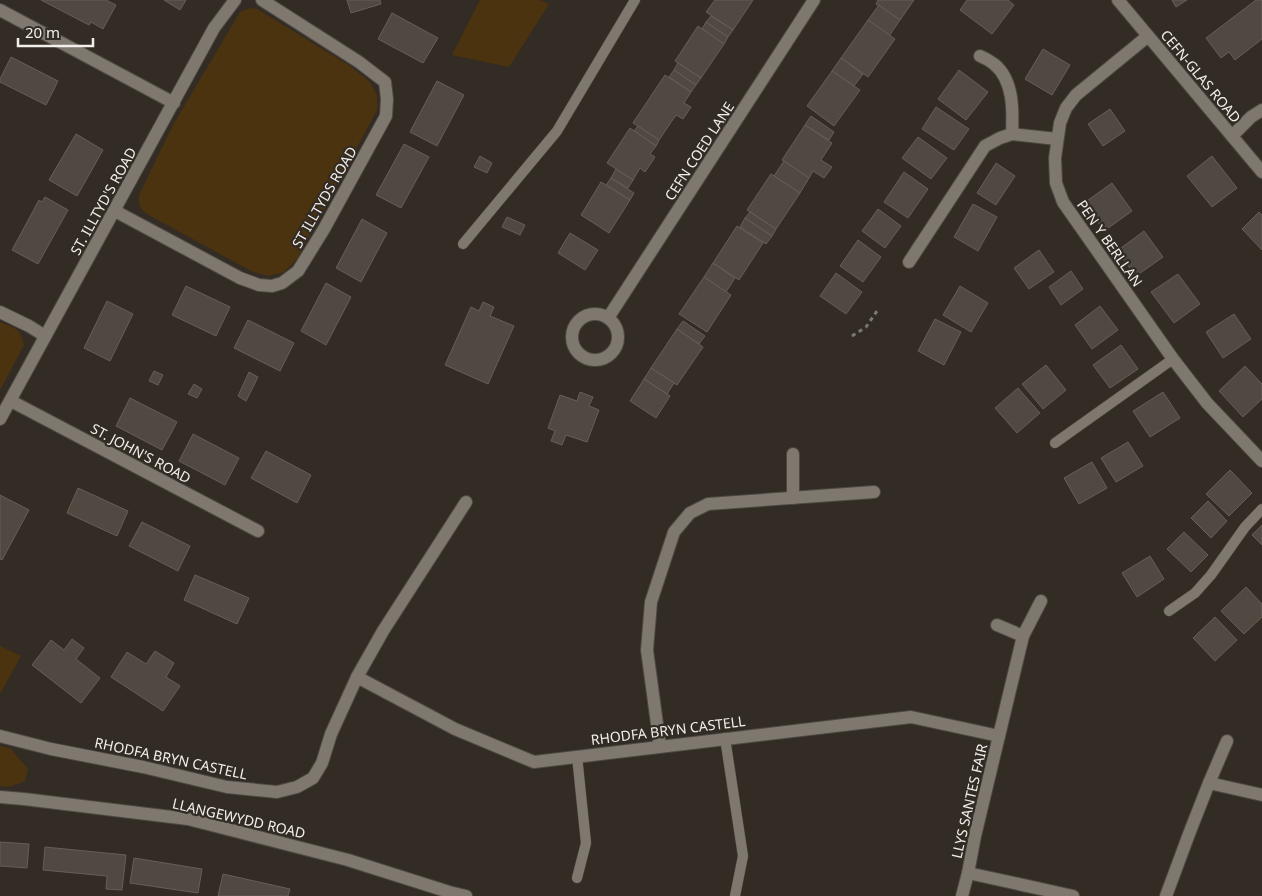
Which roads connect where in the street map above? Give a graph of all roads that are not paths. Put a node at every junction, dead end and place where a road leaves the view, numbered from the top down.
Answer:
1 (235, 0) edge
2 (262, 0) edge
3 (635, 0) edge
4 (814, 0) edge
5 (1118, 0) edge
6 (0, 10) edge
7 (1148, 36) junction
8 (980, 56) dead end
9 (174, 103) junction
10 (1262, 110) edge
11 (1012, 134) junction
12 (1232, 136) junction
13 (1057, 140) junction
14 (1262, 172) edge
15 (115, 211) junction
16 (463, 244) dead end
17 (909, 262) dead end
18 (0, 312) edge
19 (608, 318) dead end
20 (45, 336) junction
21 (1173, 358) junction
22 (11, 401) junction
23 (0, 419) edge
24 (1055, 443) dead end
25 (793, 454) dead end
26 (1262, 461) edge
27 (874, 492) dead end
28 (794, 498) junction
29 (466, 502) dead end
30 (1262, 509) edge
31 (258, 531) dead end
32 (1041, 602) dead end
33 (1169, 611) dead end
34 (997, 625) dead end
35 (1023, 636) junction
36 (357, 677) junction
37 (0, 736) edge
38 (999, 736) junction
39 (726, 738) junction
40 (1226, 741) dead end
41 (660, 746) junction
42 (577, 756) junction
43 (1209, 784) junction
44 (1262, 794) edge
45 (0, 797) edge
46 (968, 873) junction
47 (577, 878) dead end
48 (466, 896) edge
49 (735, 896) edge
50 (962, 896) edge
51 (1073, 896) edge
52 (1166, 896) edge

1 - 9 street, ST. ILLTYD'S ROAD
2 - 15 street, ST ILLTYDS ROAD
3 - 16 lane
4 - 19 street, CEFN COED LANE
5 - 7 street, CEFN-GLAS ROAD
6 - 9 street
7 - 12 street, CEFN-GLAS ROAD
7 - 13 street, PEN Y BERLLAN
8 - 11 street
9 - 15 street, ST. ILLTYD'S ROAD
10 - 12 street
11 - 13 street
11 - 17 street
12 - 14 street, CEFN-GLAS ROAD
13 - 21 street, PEN Y BERLLAN
15 - 20 street, ST. ILLTYD'S ROAD
18 - 20 street
20 - 22 street, ST. ILLTYD'S ROAD
21 - 24 lane
21 - 26 street, PEN Y BERLLAN
22 - 23 street, ST. ILLTYD'S ROAD
22 - 31 street, ST. JOHN'S ROAD
25 - 28 street
27 - 28 street
28 - 41 street
29 - 36 street, RHODFA BRYN CASTELL
30 - 33 lane
32 - 35 street, LLYS SANTES FAIR
34 - 35 street
35 - 38 street, LLYS SANTES FAIR
36 - 37 street, RHODFA BRYN CASTELL
36 - 42 street, RHODFA BRYN CASTELL
38 - 39 street, RHODFA BRYN CASTELL
38 - 46 street, LLYS SANTES FAIR
39 - 41 street, RHODFA BRYN CASTELL
39 - 49 lane
40 - 43 street
41 - 42 street, RHODFA BRYN CASTELL
42 - 47 lane
43 - 44 street
43 - 52 street
45 - 48 street, LLANGEWYDD ROAD
46 - 50 street, LLYS SANTES FAIR
46 - 51 street, LLYS SANTES FAIR

